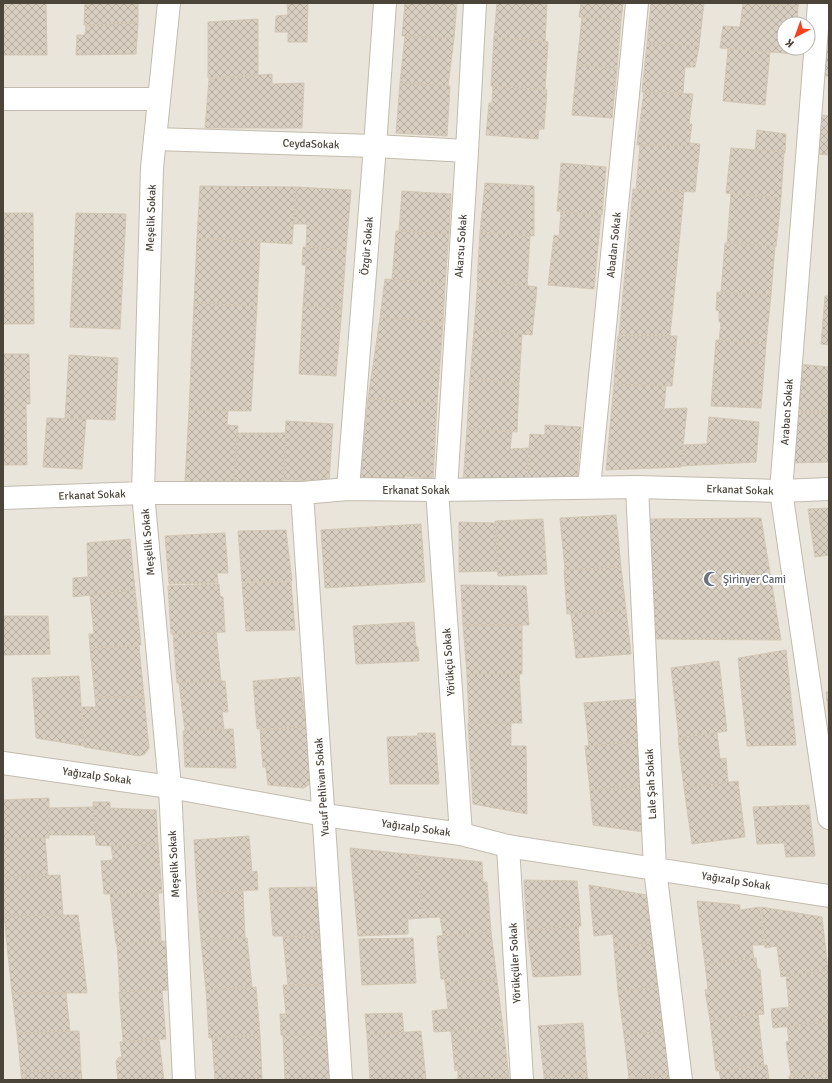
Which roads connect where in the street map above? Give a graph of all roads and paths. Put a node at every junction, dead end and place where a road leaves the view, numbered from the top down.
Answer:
1 (169, 3) edge
2 (385, 3) edge
3 (474, 3) edge
4 (637, 3) edge
5 (819, 3) edge
6 (3, 99) edge
7 (159, 99) junction
8 (155, 139) junction
9 (375, 146) junction
10 (467, 151) junction
11 (589, 487) junction
12 (637, 487) junction
13 (348, 489) junction
14 (829, 489) edge
15 (441, 490) junction
16 (781, 491) junction
17 (143, 493) junction
18 (302, 493) junction
19 (3, 498) edge
20 (3, 763) edge
21 (170, 787) junction
22 (324, 815) junction
23 (829, 818) edge
24 (460, 834) junction
25 (508, 846) junction
26 (655, 869) junction
27 (829, 896) edge
28 (184, 1080) edge
29 (341, 1080) edge
30 (522, 1080) edge
31 (681, 1080) edge

1 - 7 street, Meşelik Sokak
2 - 9 street, Özgür Sokak
3 - 10 street, Akarsu Sokak
4 - 11 street, Abadan Sokak
5 - 16 street, Arabacı Sokak
6 - 7 street
7 - 8 street, Meşelik Sokak
8 - 9 street, CeydaSokak
8 - 17 street, Meşelik Sokak
9 - 10 street, CeydaSokak
9 - 13 street, Özgür Sokak
10 - 15 street, Akarsu Sokak
11 - 12 street, Erkanat Sokak
11 - 15 street, Erkanat Sokak
12 - 16 street, Erkanat Sokak
12 - 26 street, Lale Şah Sokak
13 - 15 street, Erkanat Sokak
13 - 18 street, Erkanat Sokak
14 - 16 street, Erkanat Sokak
15 - 24 street, Yörükçü Sokak
16 - 23 street, Arabacı Sokak
17 - 18 street, Erkanat Sokak
17 - 19 street, Erkanat Sokak
17 - 21 street, Meşelik Sokak
18 - 22 street, Yusuf Pehlivan Sokak
20 - 21 street, Yağızalp Sokak
21 - 22 street, Yağızalp Sokak
21 - 28 street, Meşelik Sokak
22 - 24 street, Yağızalp Sokak
22 - 29 street, Yusuf Pehlivan Sokak
24 - 25 street, Yağızalp Sokak
25 - 26 street, Yağızalp Sokak
25 - 30 street, Yörükçüler Sokak
26 - 27 street, Yağızalp Sokak
26 - 31 street, Lale Şah Sokak

